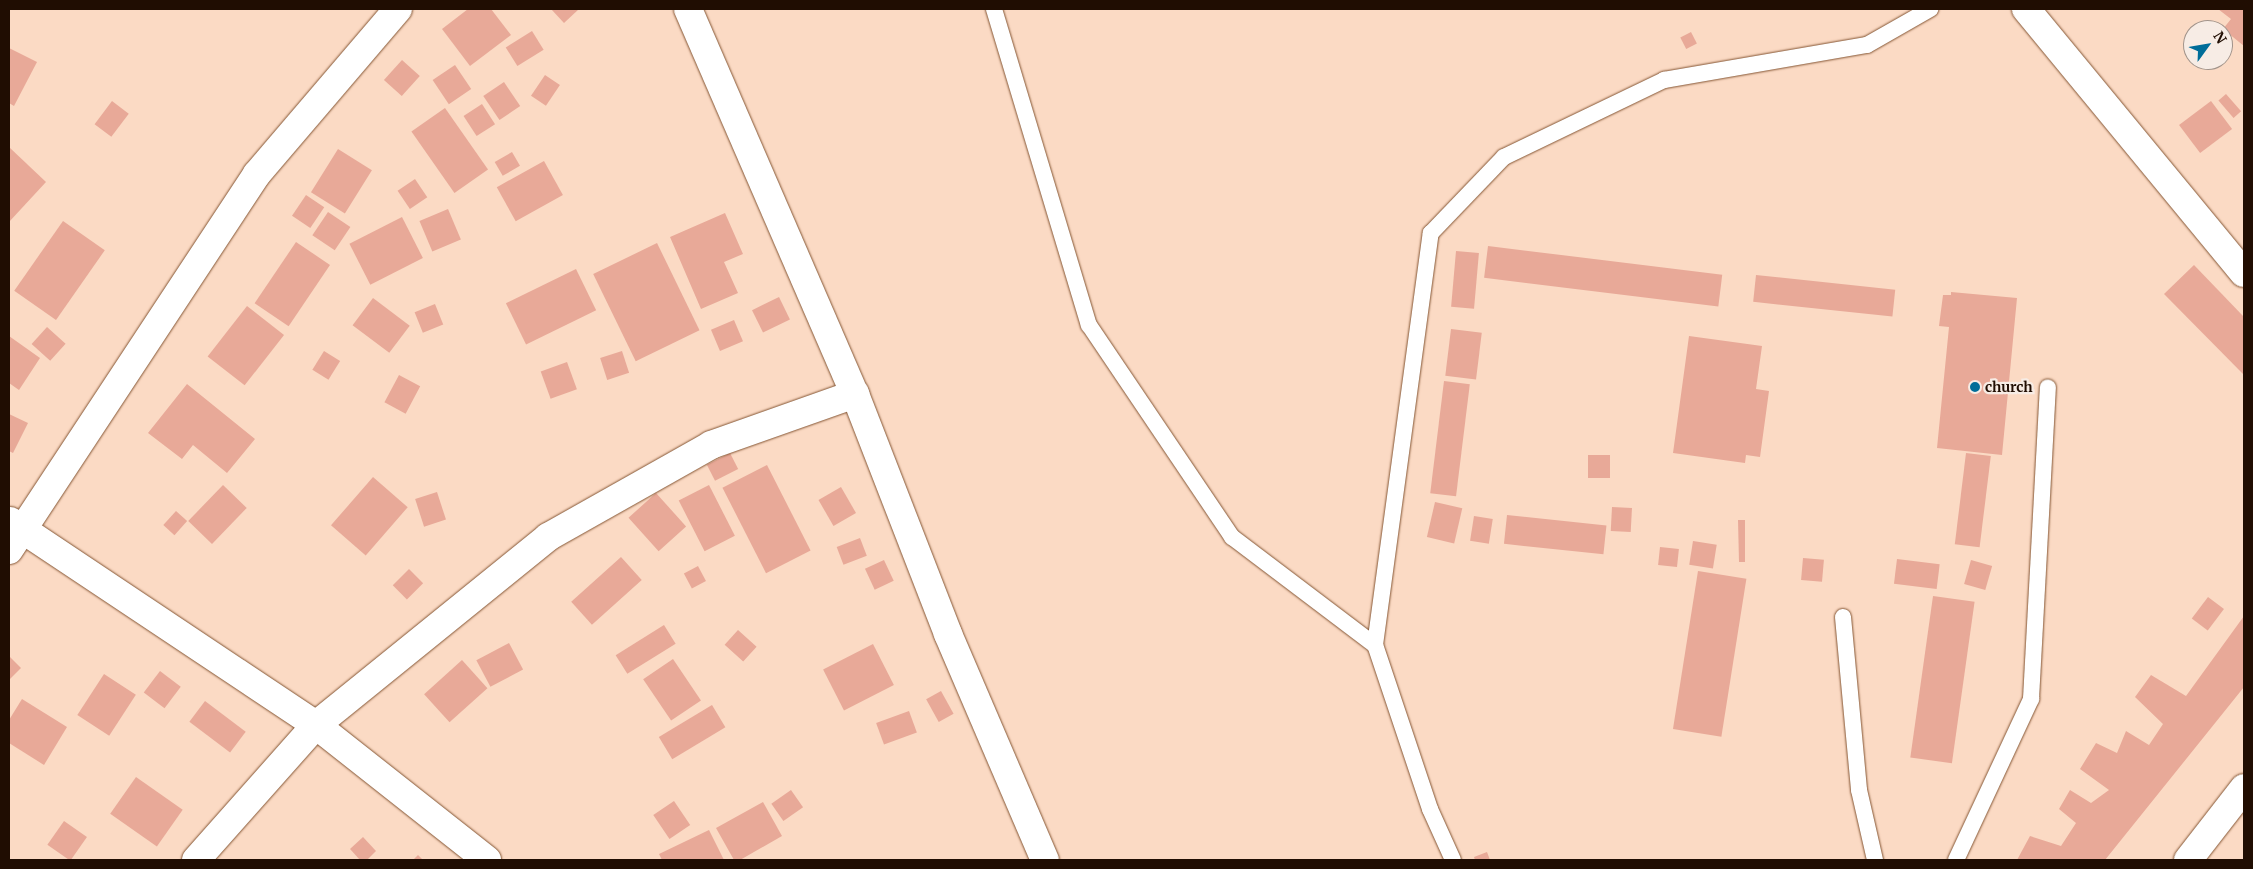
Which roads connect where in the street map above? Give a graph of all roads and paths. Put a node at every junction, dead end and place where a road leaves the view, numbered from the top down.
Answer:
1 (398, 9) edge
2 (688, 9) edge
3 (994, 9) edge
4 (1930, 9) edge
5 (2026, 9) edge
6 (2244, 273) edge
7 (2048, 387) dead end
8 (855, 394) junction
9 (14, 534) edge
10 (1843, 617) dead end
11 (1375, 645) junction
12 (316, 725) junction
13 (2244, 788) edge
14 (196, 860) edge
15 (487, 860) edge
16 (1045, 860) edge
17 (1453, 860) edge
18 (1875, 860) edge
19 (1956, 860) edge
20 (2188, 860) edge

1 - 9 street
2 - 8 street
3 - 11 lane
4 - 11 lane
5 - 6 street
7 - 19 lane
8 - 12 street
8 - 16 street
9 - 12 street
10 - 18 lane
11 - 17 lane
12 - 14 street
12 - 15 street
13 - 20 street

